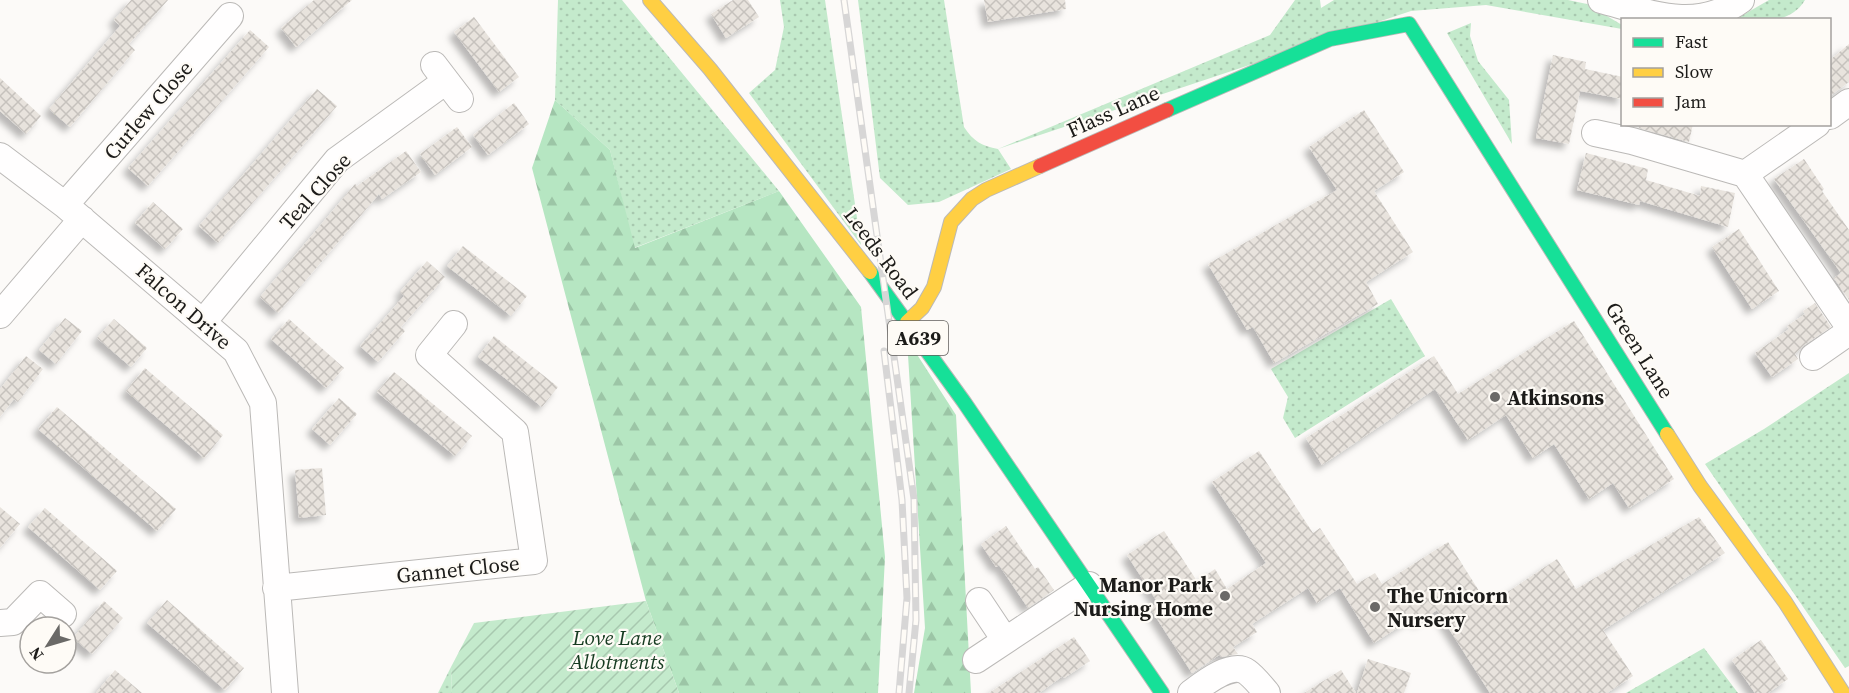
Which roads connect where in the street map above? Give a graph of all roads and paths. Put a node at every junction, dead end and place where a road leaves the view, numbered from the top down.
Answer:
1 (650, 0) edge
2 (1601, 0) edge
3 (1741, 0) edge
4 (230, 16) dead end
5 (1658, 17) edge
6 (1409, 24) joint
7 (447, 82) dead end
8 (1849, 102) edge
9 (1831, 115) edge
10 (1814, 126) edge
11 (1595, 133) dead end
12 (1634, 133) edge
13 (0, 156) edge
14 (1745, 174) junction
15 (74, 212) junction
16 (0, 315) edge
17 (203, 322) junction
18 (907, 322) junction
19 (454, 324) dead end
20 (1849, 327) edge
21 (1849, 332) edge
22 (1813, 357) dead end
23 (1089, 585) junction
24 (276, 588) junction
25 (979, 601) dead end
26 (63, 614) dead end
27 (0, 623) edge
28 (1005, 640) junction
29 (976, 660) dead end
30 (285, 693) edge
31 (1162, 693) edge
32 (1191, 693) edge
33 (1267, 693) edge
34 (1843, 693) edge

1 - 18 street, Leeds Road / A639
2 - 5 street
3 - 5 street
4 - 15 street, Curlew Close
6 - 18 street, Flass Lane
6 - 34 street, Green Lane
7 - 17 street, Teal Close
8 - 9 street
10 - 14 street
11 - 12 street
12 - 14 street
13 - 15 street, Falcon Drive
14 - 20 street
15 - 16 street, Curlew Close
15 - 17 street, Falcon Drive
17 - 24 street, Falcon Drive
18 - 23 street, Leeds Road / A639
19 - 24 street, Gannet Close
21 - 22 street
23 - 28 street
23 - 31 street, Leeds Road / A639
24 - 30 street, Falcon Drive
25 - 28 street
26 - 27 street
28 - 29 street
32 - 33 street

